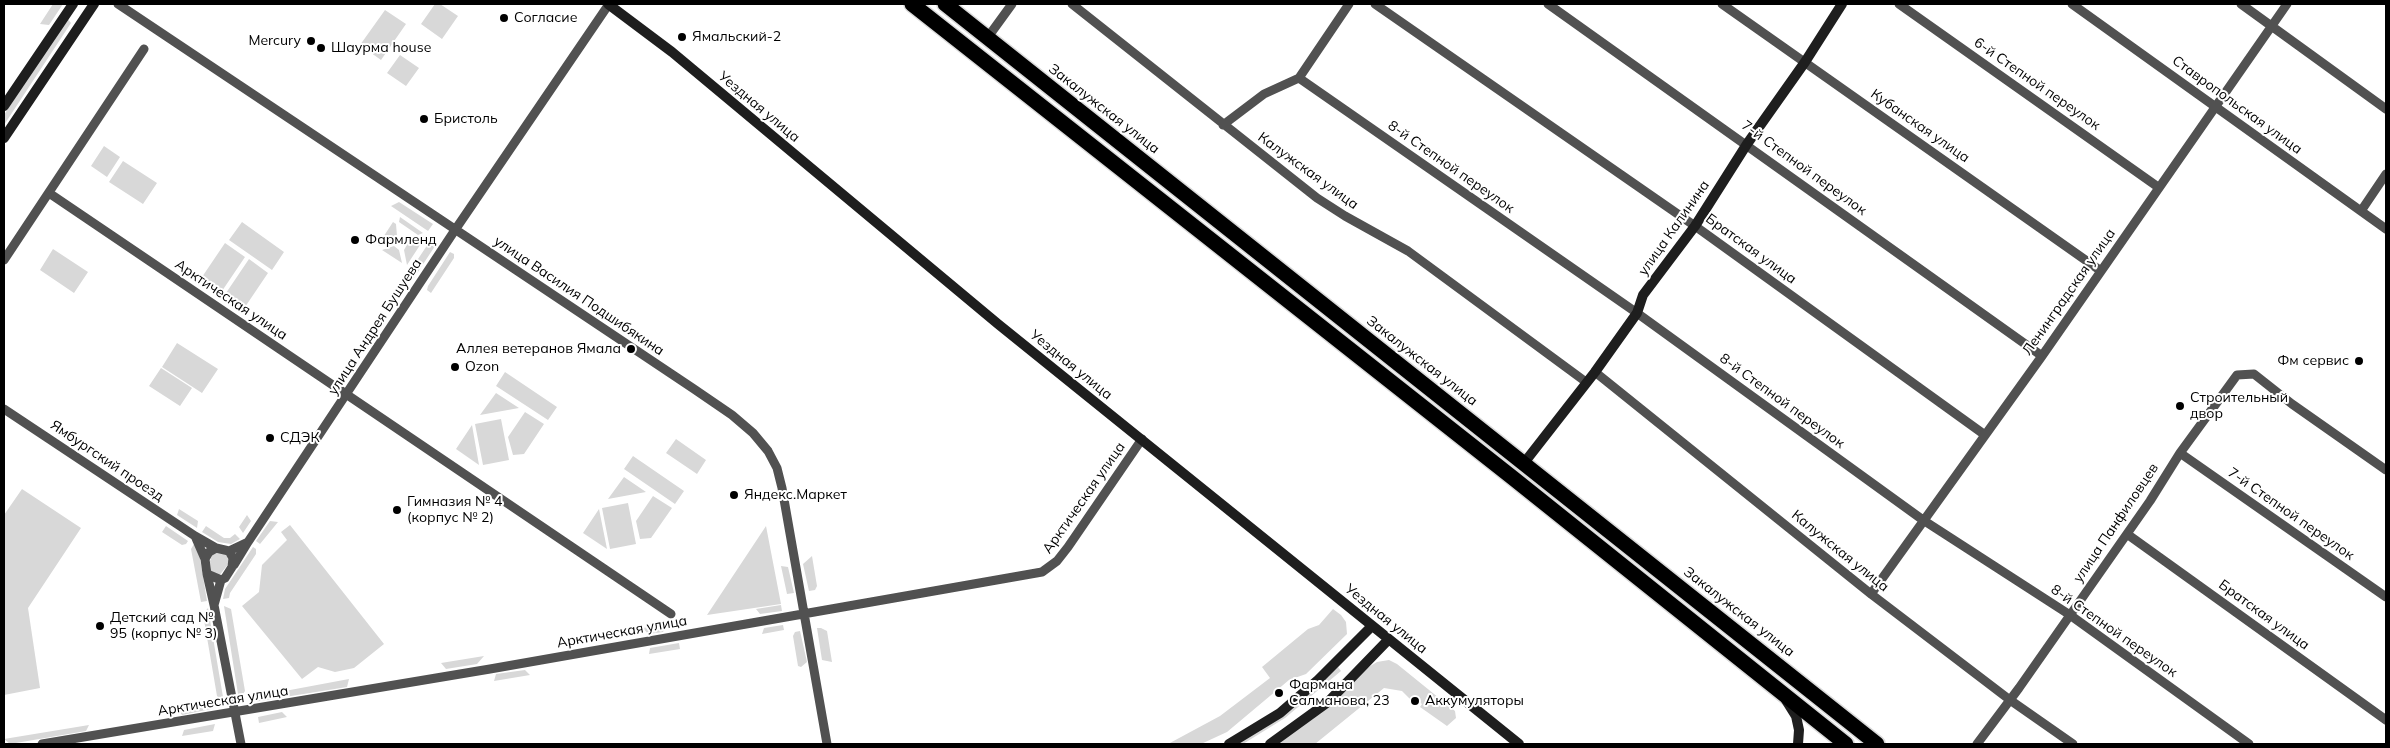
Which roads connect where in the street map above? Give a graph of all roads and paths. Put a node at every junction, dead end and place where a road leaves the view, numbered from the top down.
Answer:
1 (73, 4) edge
2 (94, 4) edge
3 (118, 4) edge
4 (608, 4) edge
5 (912, 4) edge
6 (945, 4) edge
7 (1012, 4) edge
8 (1072, 4) edge
9 (1349, 4) edge
10 (1374, 4) edge
11 (1548, 4) edge
12 (1722, 4) edge
13 (1842, 4) edge
14 (1899, 4) edge
15 (2072, 4) edge
16 (2241, 4) edge
17 (2287, 4) edge
18 (2271, 26) junction
19 (988, 37) junction
20 (144, 49) dead end
21 (1805, 62) junction
22 (1299, 78) junction
23 (4, 106) edge
24 (2215, 107) junction
25 (2386, 109) edge
26 (1223, 125) junction
27 (4, 138) edge
28 (1747, 144) junction
29 (2386, 174) edge
30 (2158, 186) junction
31 (49, 193) junction
32 (2361, 211) junction
33 (1695, 226) junction
34 (2386, 229) edge
35 (455, 230) junction
36 (4, 260) edge
37 (2101, 271) junction
38 (1637, 313) junction
39 (2042, 356) junction
40 (1595, 372) junction
41 (1586, 382) junction
42 (347, 395) junction
43 (4, 409) edge
44 (1985, 435) junction
45 (1142, 439) junction
46 (2180, 453) junction
47 (1524, 463) junction
48 (2386, 470) edge
49 (1923, 520) junction
50 (2126, 534) junction
51 (195, 536) junction
52 (248, 542) junction
53 (216, 548) junction
54 (229, 551) junction
55 (205, 559) junction
56 (232, 567) junction
57 (207, 574) junction
58 (221, 580) junction
59 (1871, 594) junction
60 (2386, 597) edge
61 (214, 604) junction
62 (671, 614) dead end
63 (806, 614) junction
64 (2070, 615) junction
65 (1372, 626) junction
66 (1389, 639) junction
67 (1781, 691) junction
68 (2010, 700) junction
69 (235, 713) junction
70 (2386, 720) edge
71 (42, 744) edge
72 (241, 744) edge
73 (827, 744) edge
74 (1230, 744) edge
75 (1270, 744) edge
76 (1519, 744) edge
77 (1798, 744) edge
78 (1846, 744) edge
79 (1877, 744) edge
80 (1977, 744) edge
81 (2073, 744) edge
82 (2249, 744) edge

1 - 23 street
2 - 27 street
3 - 35 street, улица Василия Подшибякина
4 - 35 street, улица Андрея Бушуева
4 - 45 street, Уездная улица
5 - 67 highway
6 - 19 highway, Закалужская улица
7 - 19 street
8 - 26 street, Калужская улица
9 - 22 street
10 - 33 street, Братская улица
11 - 28 street, 7-й Степной переулок
12 - 21 street, Кубанская улица
13 - 21 street, улица Калинина
14 - 30 street, 6-й Степной переулок
15 - 24 street, Ставропольская улица
16 - 18 street
17 - 18 street, Ленинградская улица
18 - 24 street, Ленинградская улица
18 - 25 street
19 - 47 highway, Закалужская улица
20 - 31 street
21 - 28 street, улица Калинина
21 - 37 street, Кубанская улица
22 - 26 street
22 - 38 street, 8-й Степной переулок
24 - 30 street, Ленинградская улица
24 - 32 street, Ставропольская улица
26 - 41 street, Калужская улица
28 - 33 street, улица Калинина
28 - 39 street, 7-й Степной переулок
29 - 32 street
30 - 37 street, Ленинградская улица
31 - 36 street
31 - 42 street, Арктическая улица
32 - 34 street, Ставропольская улица
33 - 38 street, улица Калинина
33 - 44 street, Братская улица
35 - 42 street, улица Андрея Бушуева
35 - 63 street, улица Василия Подшибякина
37 - 39 street, Ленинградская улица
38 - 40 street, улица Калинина
38 - 49 street, 8-й Степной переулок
39 - 44 street, Ленинградская улица
40 - 41 street, улица Калинина
40 - 59 street, Калужская улица
41 - 47 street, улица Калинина
42 - 52 street, улица Андрея Бушуева
42 - 62 street, Арктическая улица
43 - 51 street, Ямбургский проезд
44 - 49 street, Ленинградская улица
45 - 63 street, Арктическая улица
45 - 65 street, Уездная улица
46 - 48 street, улица Панфиловцев
46 - 50 street, улица Панфиловцев
46 - 60 street, 7-й Степной переулок
47 - 79 highway, Закалужская улица
49 - 59 street, Ленинградская улица
49 - 64 street, 8-й Степной переулок
50 - 64 street, улица Панфиловцев
50 - 70 street, Братская улица
51 - 53 street, Ямбургский проезд
51 - 55 street
52 - 54 street
52 - 56 street, улица Андрея Бушуева
53 - 54 street
53 - 55 street
54 - 56 street
55 - 57 street
56 - 58 street
57 - 58 street
57 - 61 street
58 - 61 street
59 - 68 street, Калужская улица
61 - 69 street
63 - 69 street, Арктическая улица
63 - 73 street, улица Василия Подшибякина
64 - 68 street, улица Панфиловцев
64 - 82 street, 8-й Степной переулок
65 - 66 street, Уездная улица
65 - 74 street
66 - 75 street
66 - 76 street, Уездная улица
67 - 77 street
67 - 78 highway
68 - 80 street, улица Панфиловцев
68 - 81 street, Калужская улица
69 - 71 street, Арктическая улица
69 - 72 street

